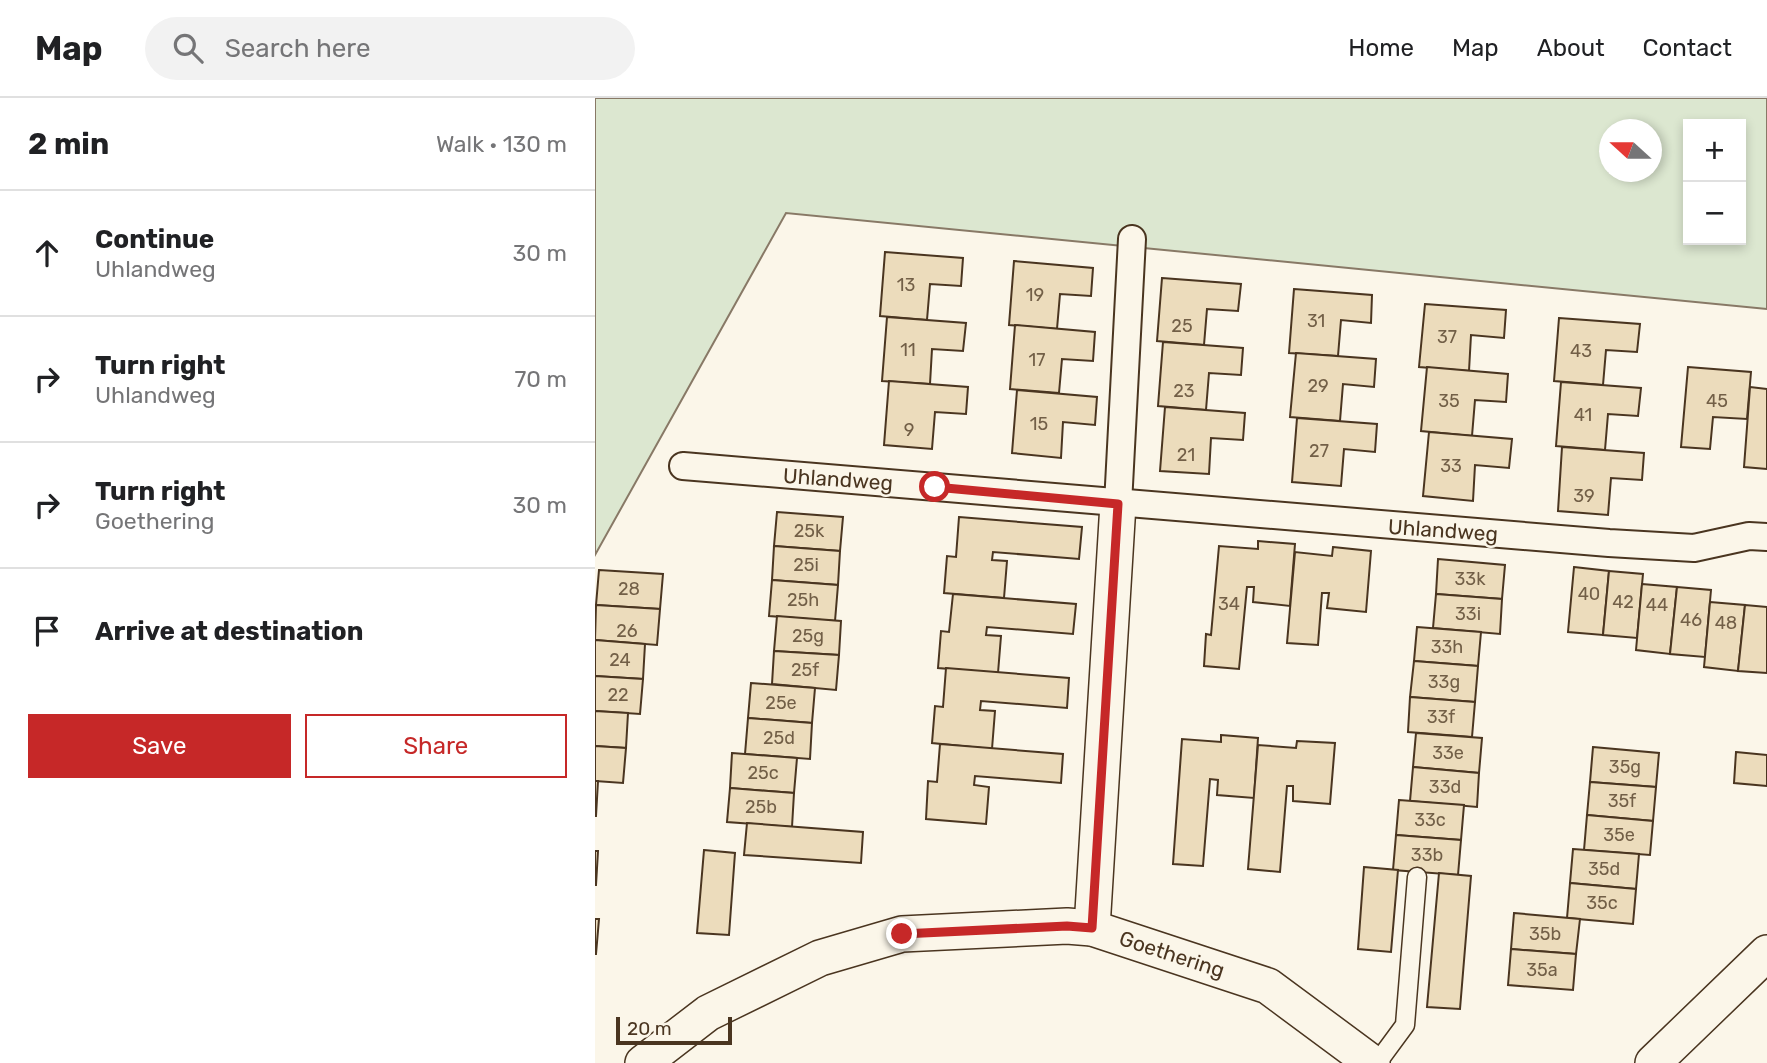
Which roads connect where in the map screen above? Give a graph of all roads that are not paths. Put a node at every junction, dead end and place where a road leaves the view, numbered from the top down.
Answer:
1 (1132, 240) dead end
2 (683, 466) dead end
3 (1118, 504) junction
4 (1767, 537) edge
5 (1417, 877) dead end
6 (1092, 928) junction
7 (1767, 953) edge
8 (643, 1063) edge
9 (1375, 1063) edge
10 (1653, 1063) edge

1 - 3 street
2 - 3 street, Uhlandweg
3 - 4 street, Uhlandweg
3 - 6 street
5 - 9 lane
6 - 8 street, Goethering
6 - 9 street, Goethering
7 - 10 street

